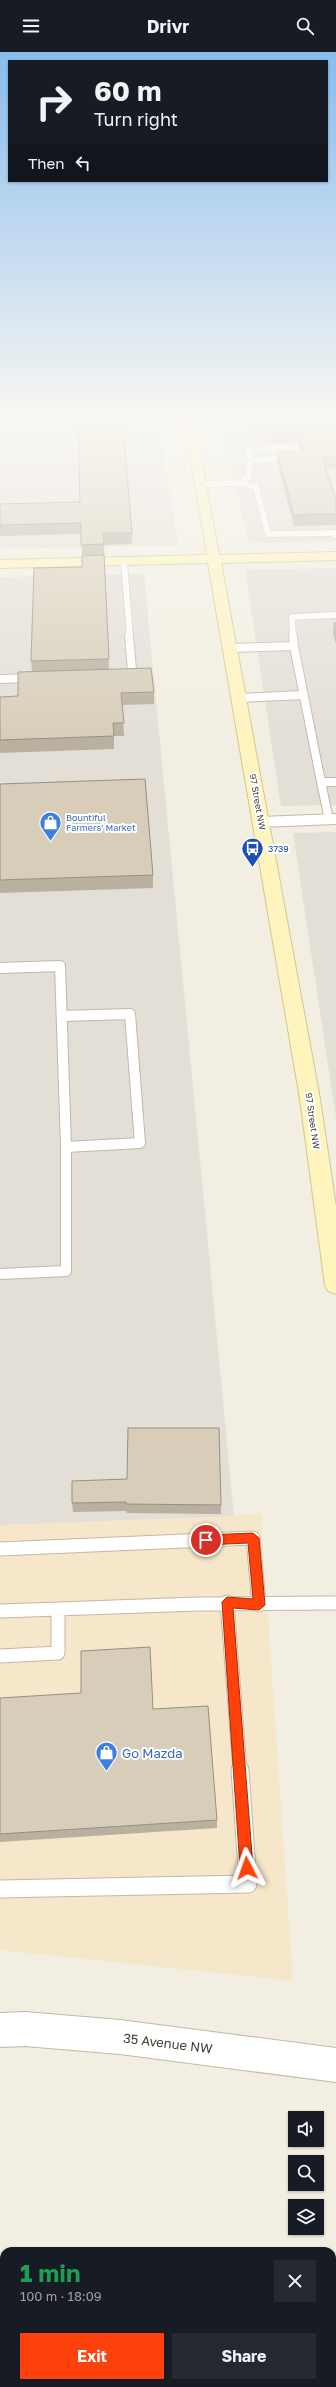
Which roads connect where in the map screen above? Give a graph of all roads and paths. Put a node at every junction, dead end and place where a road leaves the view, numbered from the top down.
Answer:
1 (207, 523) edge
2 (265, 523) edge
3 (336, 535) edge
4 (336, 556) edge
5 (213, 559) junction
6 (124, 561) junction
7 (0, 564) edge
8 (336, 615) edge
9 (294, 646) junction
10 (230, 648) junction
11 (113, 676) edge
12 (38, 678) edge
13 (0, 679) edge
14 (303, 695) junction
15 (239, 698) junction
16 (321, 782) junction
17 (336, 782) edge
18 (333, 820) edge
19 (262, 822) junction
20 (0, 968) edge
21 (62, 1016) junction
22 (66, 1147) junction
23 (0, 1274) edge
24 (336, 1285) edge
25 (0, 1549) edge
26 (227, 1602) junction
27 (336, 1603) edge
28 (259, 1605) junction
29 (58, 1609) junction
30 (0, 1611) edge
31 (0, 1656) edge
32 (0, 1889) edge
33 (0, 2030) edge
34 (336, 2065) edge

1 - 5 street, 97 Street NW
2 - 3 lane
4 - 5 street
5 - 6 street
5 - 10 street, 97 Street NW
6 - 7 street
6 - 11 lane
8 - 9 lane
9 - 10 lane
9 - 14 lane
10 - 15 street, 97 Street NW
12 - 13 lane
14 - 15 lane
14 - 16 lane
15 - 19 street, 97 Street NW
16 - 17 lane
16 - 18 lane
18 - 19 street
19 - 24 street, 97 Street NW
20 - 21 lane
21 - 22 lane
21 - 22 lane
22 - 23 lane
25 - 28 lane
26 - 28 lane
26 - 29 lane
26 - 32 lane
27 - 28 lane
29 - 30 lane
29 - 31 lane
33 - 34 street, 35 Avenue NW

